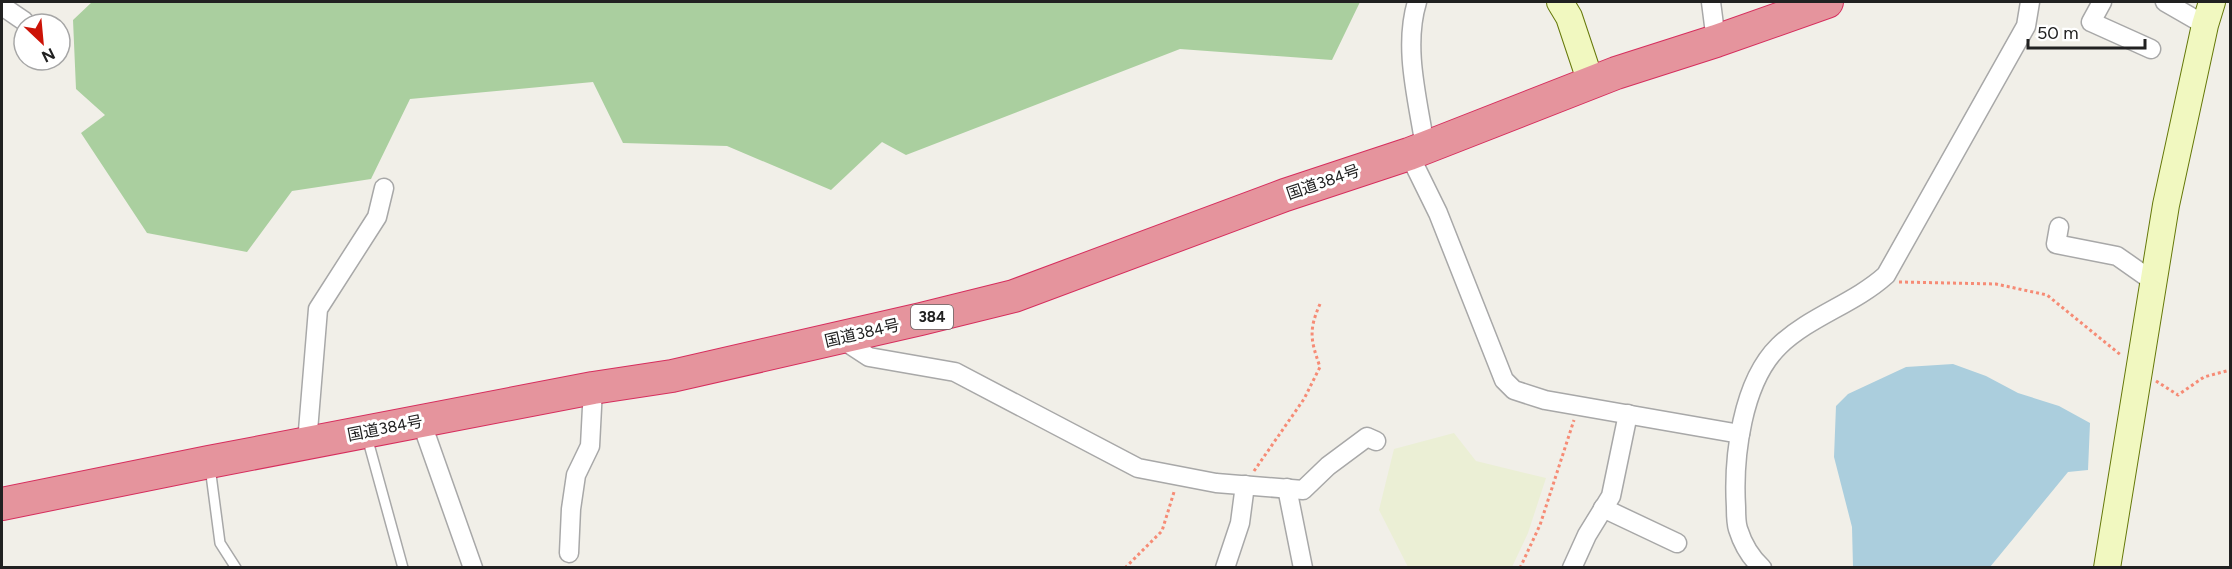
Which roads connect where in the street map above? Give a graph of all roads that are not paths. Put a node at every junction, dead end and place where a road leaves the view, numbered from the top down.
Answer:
1 (1417, 2) edge
2 (1560, 2) edge
3 (1711, 2) edge
4 (1827, 2) edge
5 (2030, 2) edge
6 (2102, 2) edge
7 (2165, 2) edge
8 (2209, 13) edge
9 (1716, 41) junction
10 (2151, 49) dead end
11 (1591, 83) junction
12 (1417, 150) junction
13 (384, 188) dead end
14 (2059, 227) dead end
15 (2154, 282) junction
16 (840, 338) junction
17 (593, 388) junction
18 (1628, 414) junction
19 (421, 421) junction
20 (366, 432) junction
21 (1740, 434) junction
22 (1376, 441) dead end
23 (307, 443) junction
24 (209, 462) junction
25 (1245, 485) junction
26 (1287, 488) junction
27 (2, 504) edge
28 (1603, 508) junction
29 (1677, 543) dead end
30 (568, 553) dead end
31 (236, 567) edge
32 (403, 567) edge
33 (473, 567) edge
34 (1225, 567) edge
35 (1303, 567) edge
36 (1572, 567) edge
37 (1762, 567) edge
38 (2107, 567) edge

1 - 12 street
2 - 11 street
3 - 9 street
4 - 9 highway, 国道384号 / 384
5 - 21 street
6 - 10 street
7 - 8 street
8 - 15 street
9 - 11 highway, 国道384号 / 384
11 - 12 highway, 国道384号 / 384
12 - 16 highway, 国道384号 / 384
12 - 18 street
13 - 23 street
14 - 15 street
15 - 38 street
16 - 17 highway, 国道384号 / 384
16 - 25 street
17 - 19 highway, 国道384号 / 384
17 - 30 street
18 - 21 street
18 - 28 street
19 - 20 highway, 国道384号 / 384
19 - 33 street
20 - 23 highway, 国道384号 / 384
20 - 32 lane
21 - 37 street
22 - 26 street
23 - 24 highway, 国道384号 / 384
24 - 27 highway, 国道384号 / 384
24 - 31 lane
25 - 26 street
25 - 34 street
26 - 35 street
28 - 29 street
28 - 36 street

